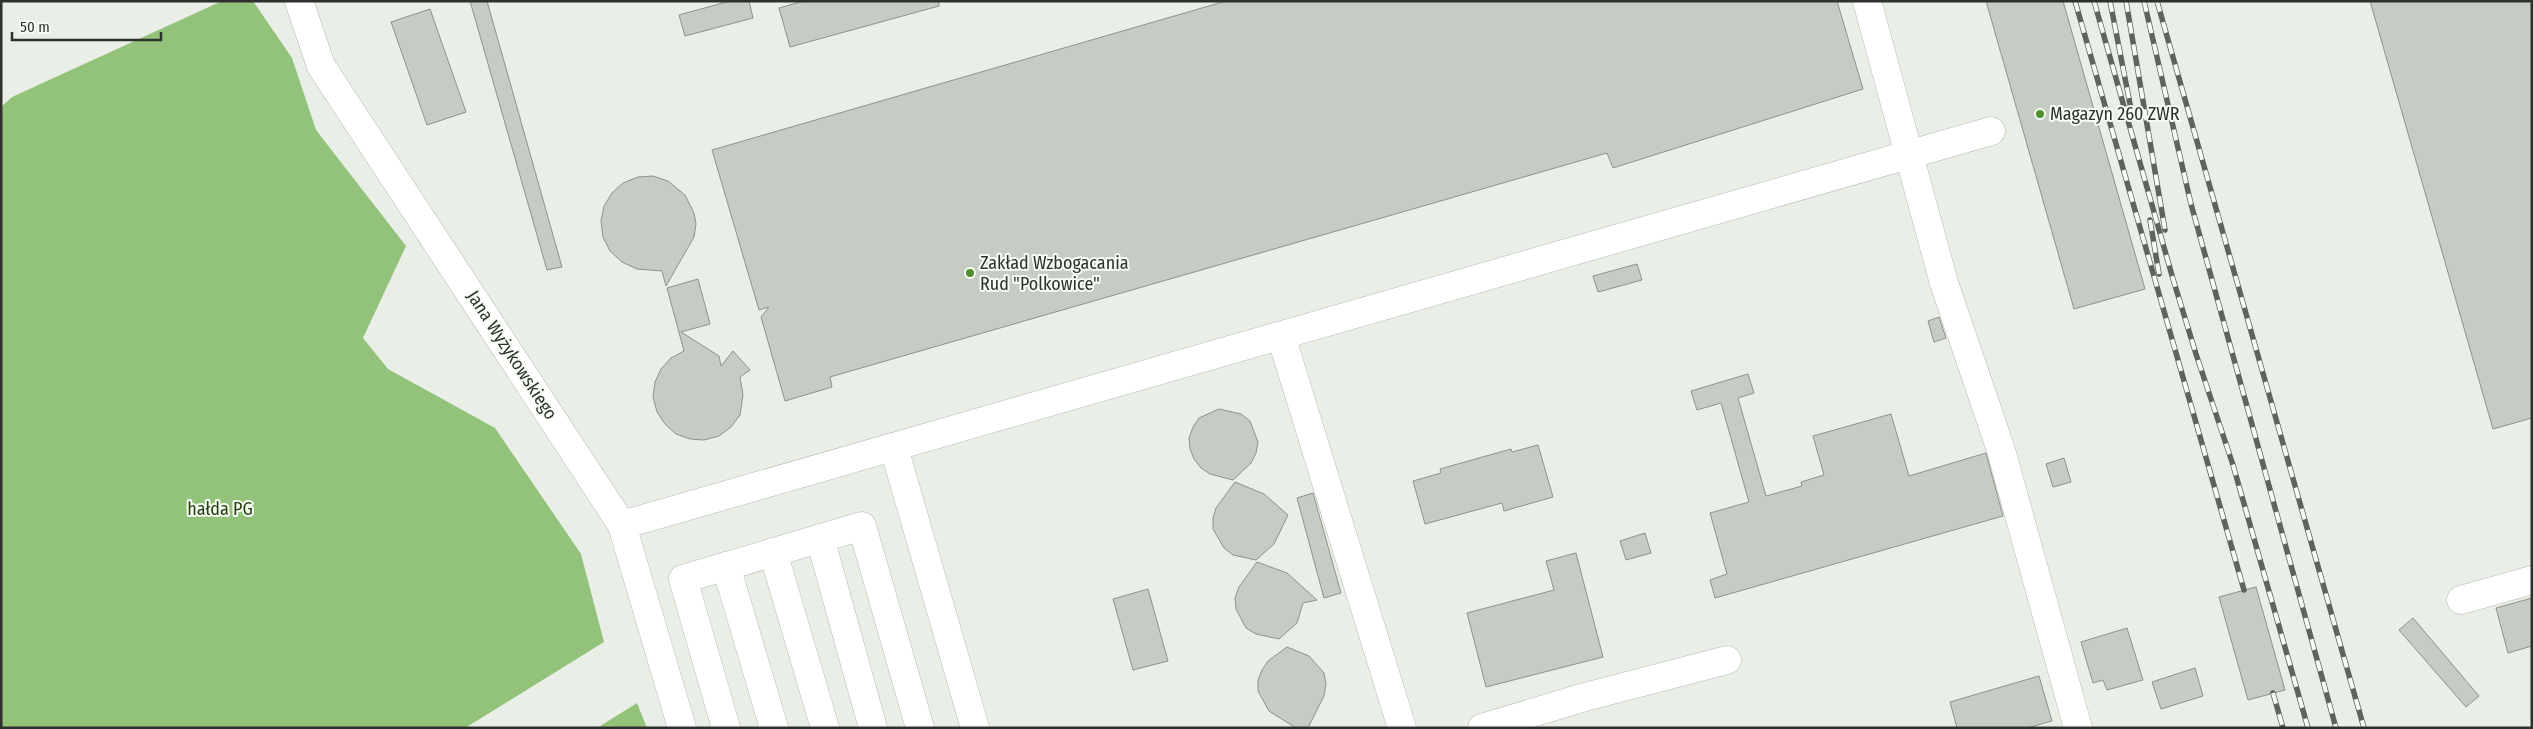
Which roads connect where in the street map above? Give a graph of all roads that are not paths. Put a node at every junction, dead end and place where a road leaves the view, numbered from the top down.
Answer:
1 (299, 1) edge
2 (1867, 1) edge
3 (1991, 131) dead end
4 (1910, 156) junction
5 (1281, 336) junction
6 (894, 448) junction
7 (622, 525) junction
8 (820, 538) junction
9 (773, 552) junction
10 (726, 566) junction
11 (2532, 580) edge
12 (2461, 600) dead end
13 (1727, 660) dead end
14 (682, 728) edge
15 (726, 728) edge
16 (774, 728) edge
17 (825, 728) edge
18 (873, 728) edge
19 (920, 728) edge
20 (975, 728) edge
21 (1402, 728) edge
22 (1482, 728) edge
23 (2078, 728) edge

1 - 7 street, Jana Wyżykowskiego
2 - 4 street
3 - 4 street
4 - 5 street
4 - 23 street
5 - 6 street
5 - 21 street
6 - 7 street
6 - 20 street
7 - 14 street, Jana Wyżykowskiego
8 - 9 street
8 - 18 street
8 - 19 street
9 - 10 street
9 - 17 street
10 - 15 street
10 - 16 street
11 - 12 street
13 - 22 street

